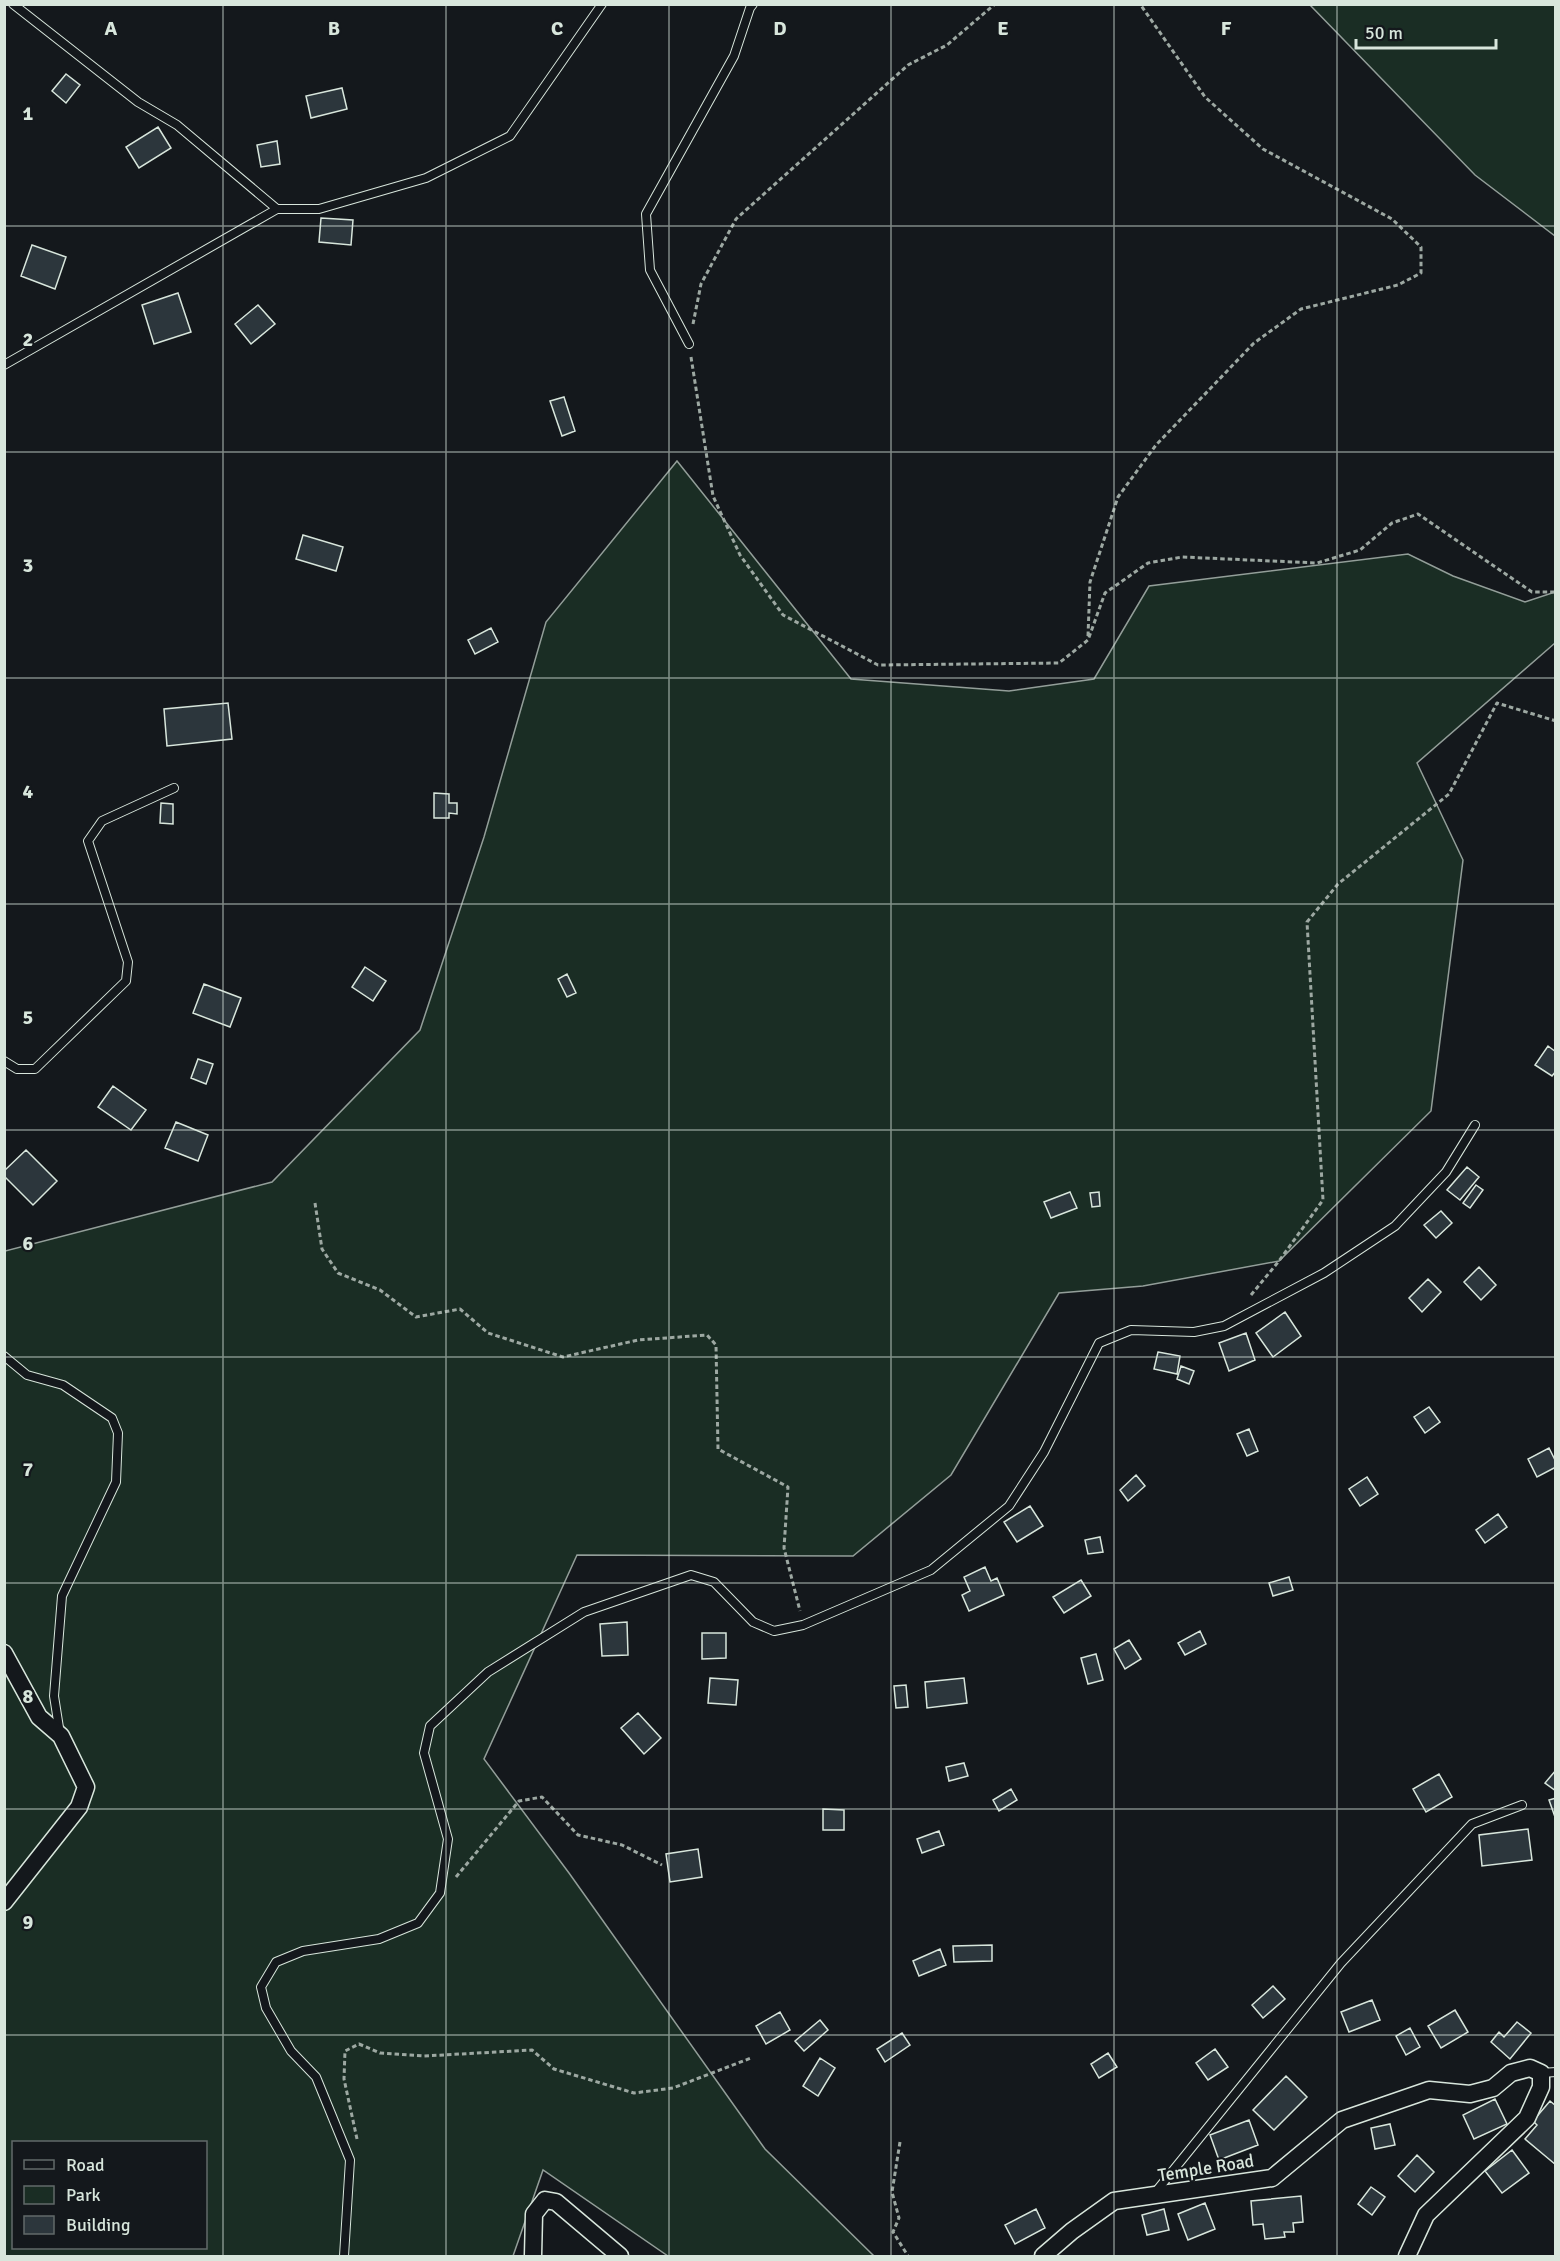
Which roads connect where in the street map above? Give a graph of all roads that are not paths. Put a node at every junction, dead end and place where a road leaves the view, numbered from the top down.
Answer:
1 (13, 4) edge
2 (602, 4) edge
3 (753, 4) edge
4 (277, 209) junction
5 (689, 344) road end
6 (4, 365) edge
7 (174, 788) dead end
8 (4, 1061) edge
9 (1475, 1125) dead end
10 (4, 1356) edge
11 (4, 1653) edge
12 (61, 1736) junction
13 (1522, 1805) dead end
14 (4, 1902) edge
15 (1548, 2072) edge
16 (1152, 2197) junction
17 (344, 2256) edge
18 (533, 2256) edge
19 (620, 2256) edge
20 (1043, 2256) edge
21 (1407, 2256) edge

1 - 4 lane
2 - 4 lane
3 - 5 lane
4 - 6 lane
7 - 8 lane
9 - 17 lane
10 - 12 lane
11 - 12 street
12 - 14 street
13 - 16 lane
15 - 16 street, Temple Road
15 - 21 street
16 - 20 street, Temple Road
18 - 19 street

